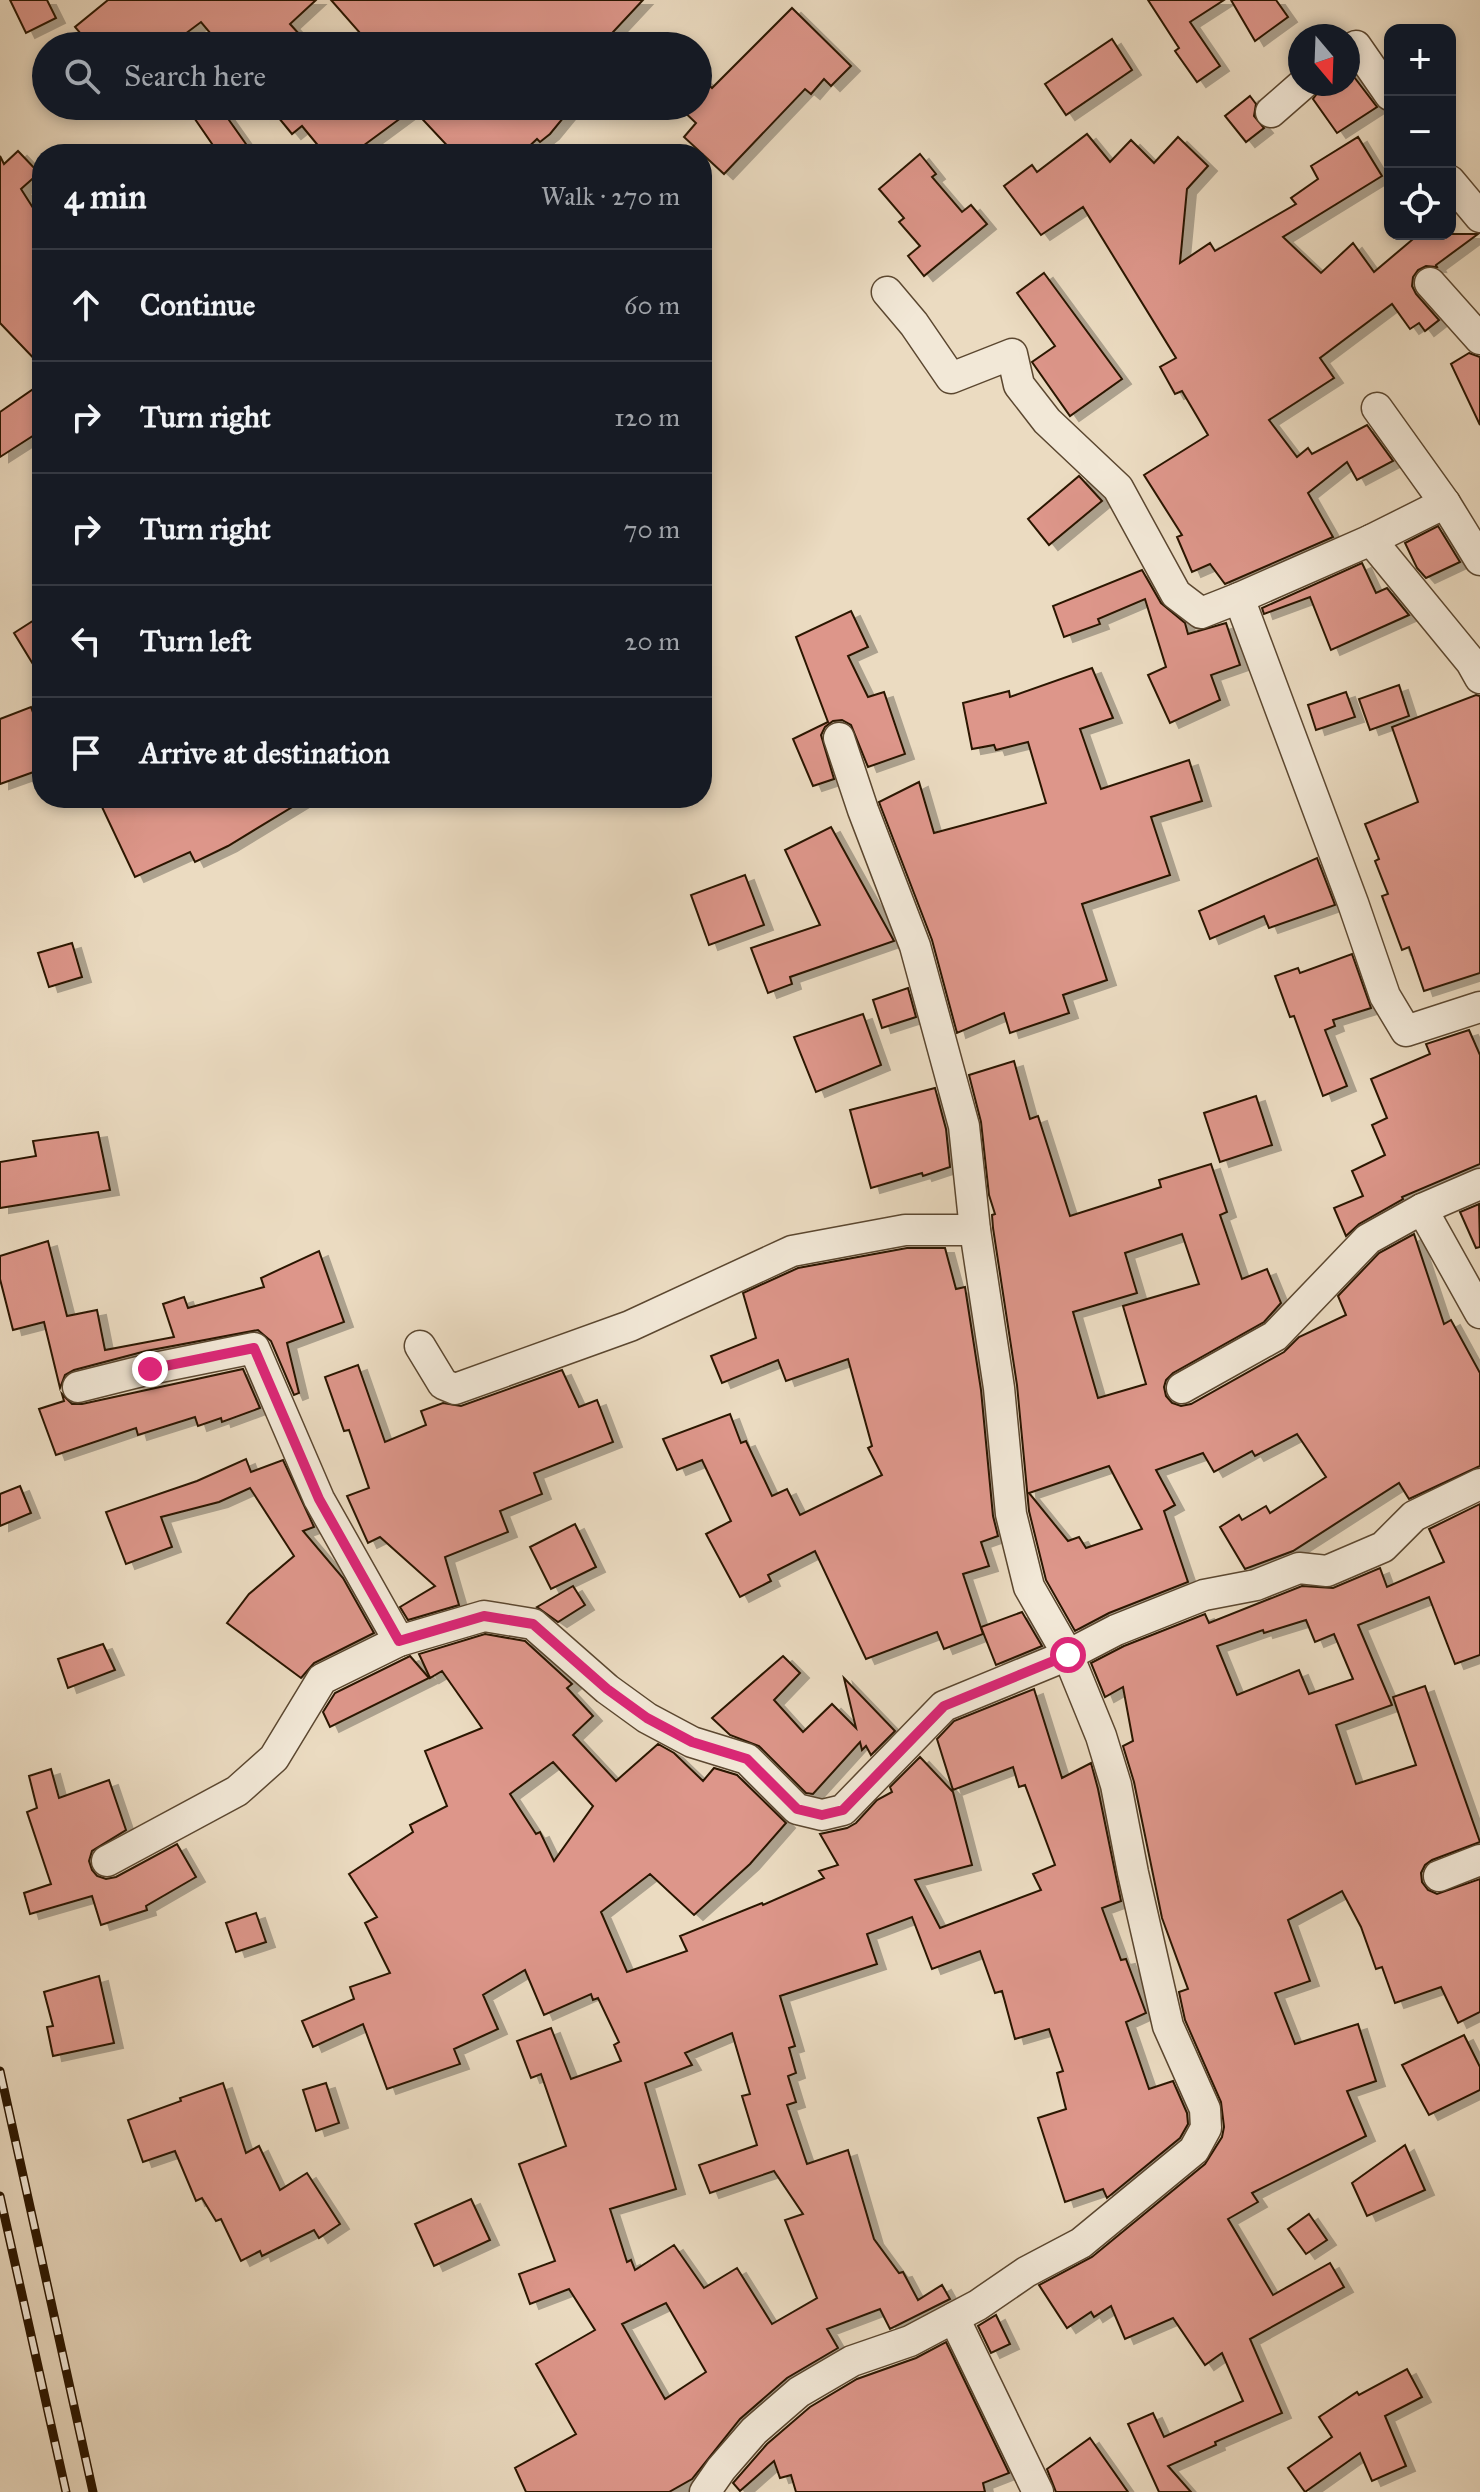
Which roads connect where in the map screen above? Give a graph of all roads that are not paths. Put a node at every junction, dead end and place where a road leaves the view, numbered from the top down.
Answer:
1 (1360, 52) edge
2 (1384, 86) edge
3 (1289, 96) edge
4 (1271, 112) dead end
5 (1456, 188) edge
6 (1480, 217) edge
7 (1430, 283) dead end
8 (887, 292) dead end
9 (1480, 339) edge
10 (1377, 408) dead end
11 (1445, 503) junction
12 (1371, 540) junction
13 (1480, 560) edge
14 (1239, 598) junction
15 (1480, 678) edge
16 (839, 738) dead end
17 (1480, 1007) edge
18 (1480, 1184) edge
19 (1422, 1209) junction
20 (975, 1230) junction
21 (1480, 1313) edge
22 (420, 1346) dead end
23 (78, 1387) dead end
24 (1182, 1388) dead end
25 (1480, 1484) edge
26 (399, 1641) junction
27 (1068, 1655) junction
28 (1480, 1860) edge
29 (107, 1861) dead end
30 (1439, 1876) dead end
31 (954, 2318) junction
32 (705, 2492) edge
33 (1038, 2492) edge

1 - 2 street
3 - 4 street
5 - 6 street
7 - 9 street
8 - 14 street
10 - 11 street
11 - 12 street
11 - 13 street
12 - 14 street
12 - 15 street
14 - 17 street
16 - 20 street
18 - 19 street
19 - 21 street
19 - 24 street
20 - 22 street
20 - 27 street
23 - 26 street
25 - 27 street
26 - 27 street
26 - 29 street
27 - 31 street
28 - 30 street
31 - 32 street
31 - 33 street

